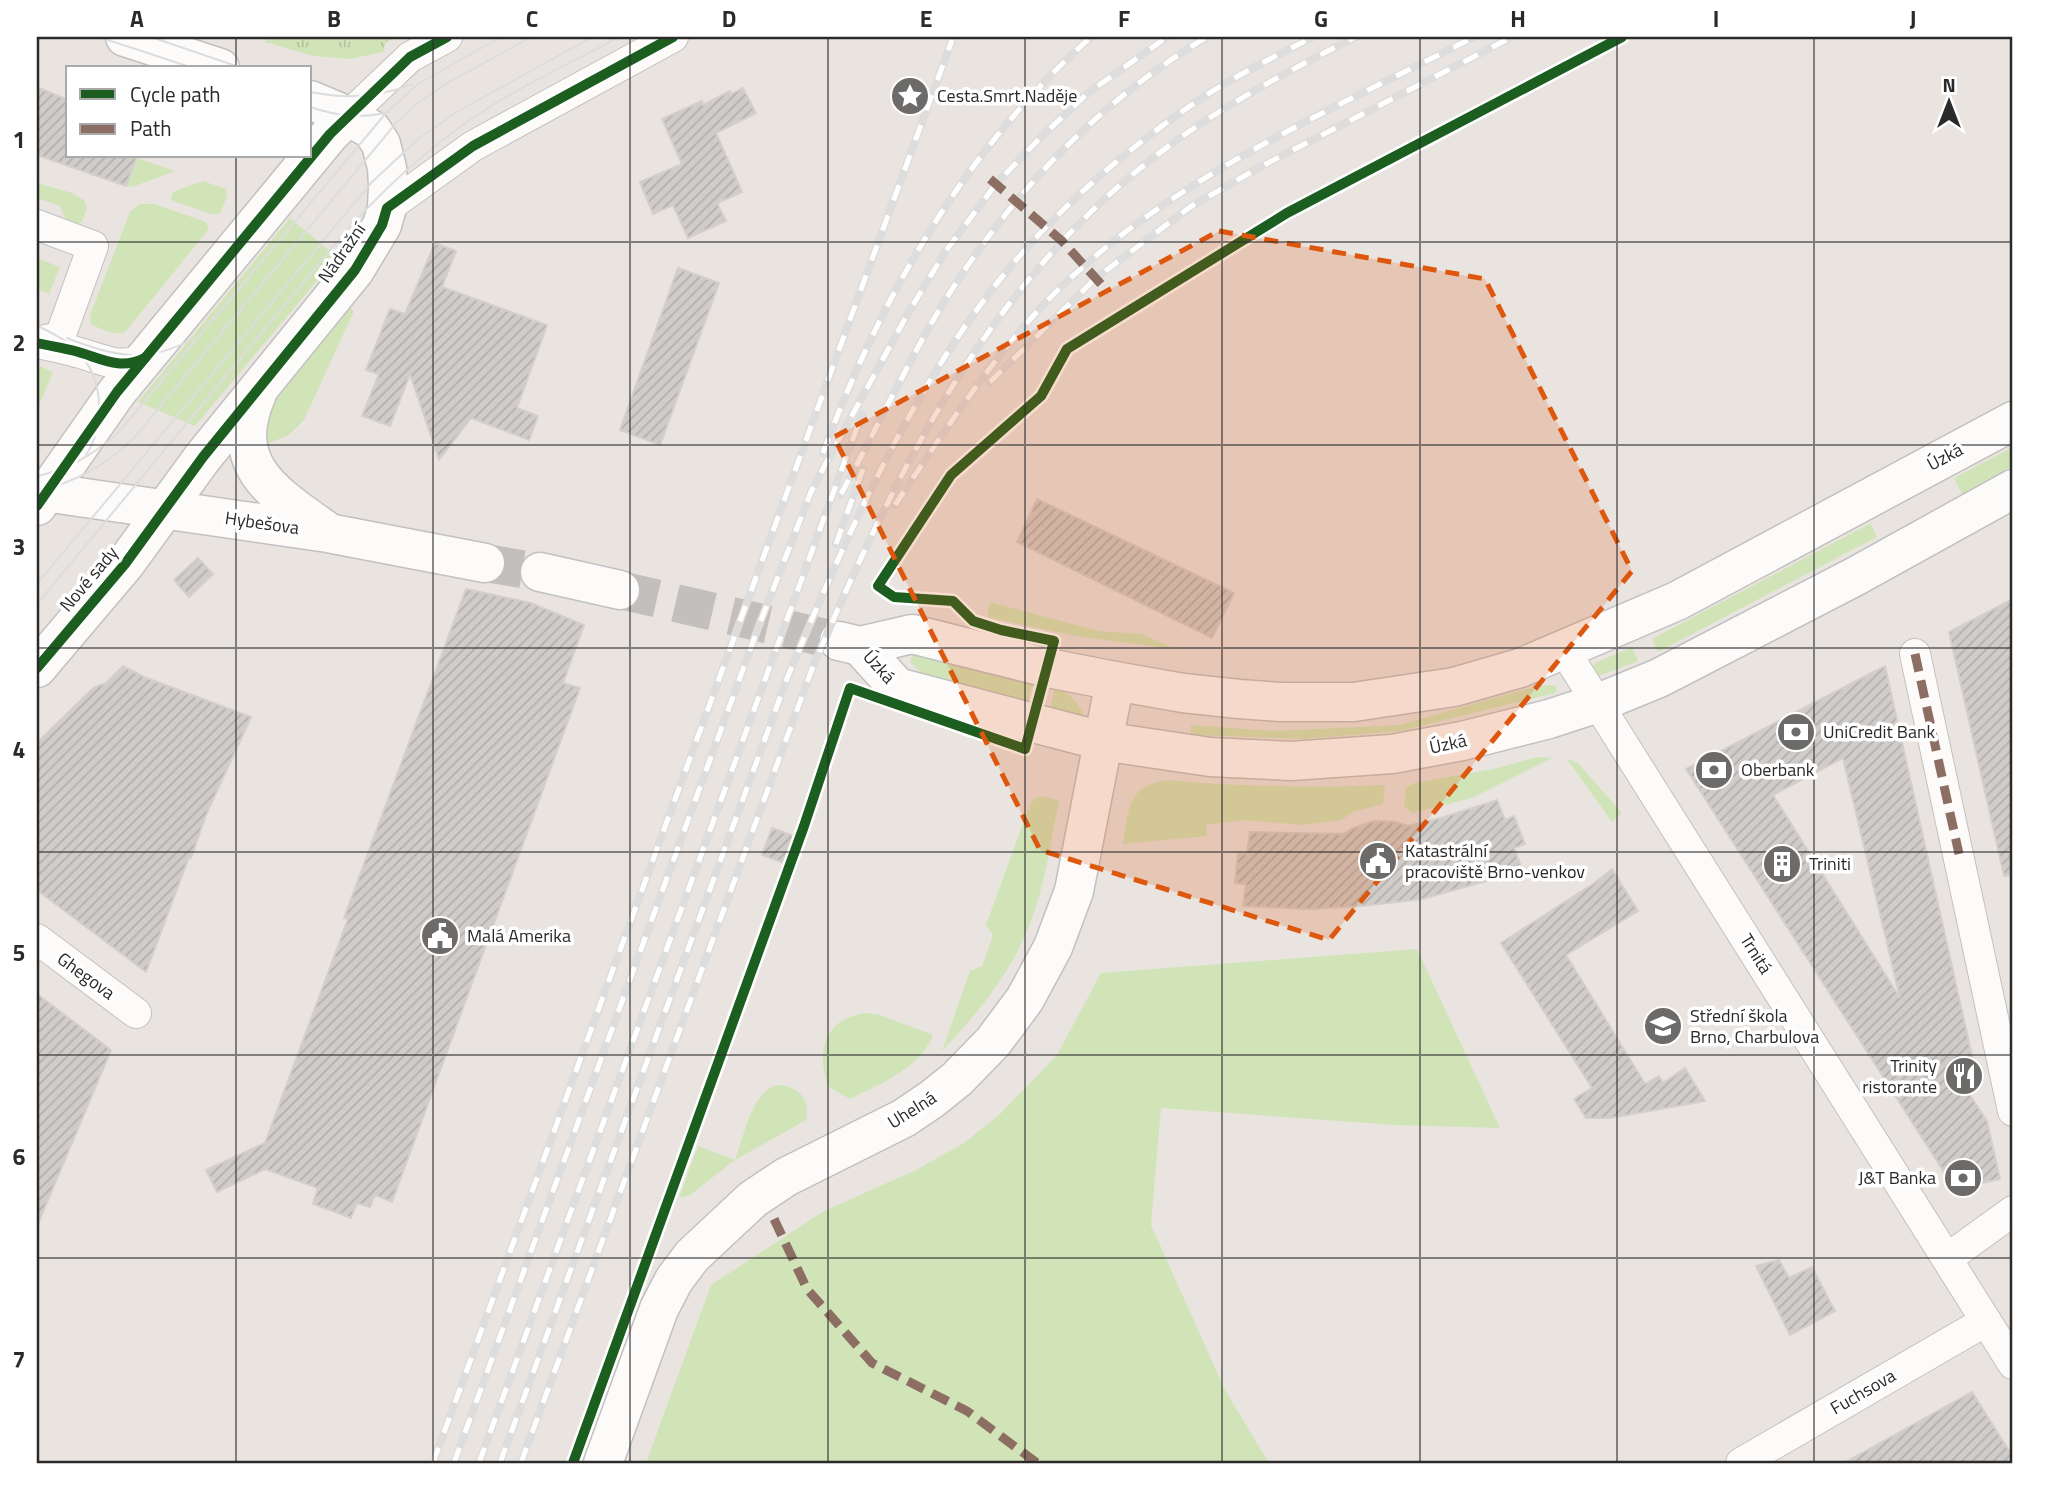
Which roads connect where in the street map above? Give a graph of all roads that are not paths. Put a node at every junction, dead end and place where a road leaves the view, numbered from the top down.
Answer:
1 (125, 37) edge
2 (447, 37) edge
3 (673, 37) edge
4 (214, 66) edge
5 (312, 101) edge
6 (348, 116) junction
7 (312, 156) edge
8 (279, 158) edge
9 (310, 158) edge
10 (387, 208) junction
11 (37, 225) edge
12 (254, 227) junction
13 (37, 343) edge
14 (145, 358) junction
15 (262, 382) junction
16 (2013, 421) edge
17 (2013, 489) edge
18 (40, 497) edge
19 (164, 510) junction
20 (328, 533) junction
21 (485, 563) tunnel mouth
22 (540, 572) tunnel mouth
23 (620, 590) tunnel mouth
24 (1564, 650) junction
25 (1915, 654) dead end
26 (37, 668) edge
27 (1115, 681) junction
28 (1598, 703) junction
29 (1102, 741) junction
30 (37, 939) edge
31 (136, 1013) dead end
32 (2013, 1111) edge
33 (2013, 1211) edge
34 (1948, 1258) junction
35 (1986, 1321) junction
36 (2013, 1364) edge
37 (603, 1463) edge
38 (1741, 1463) edge

1 - 4 main road
2 - 6 street
3 - 10 street
5 - 6 main road, Nádražní
6 - 7 main road
6 - 10 main road, Nádražní
8 - 12 main road
9 - 12 main road
10 - 15 main road, Nádražní
11 - 13 street
12 - 14 main road
13 - 14 street
14 - 18 main road
15 - 19 main road, Nádražní
15 - 20 main road
16 - 24 main road, Úzká
17 - 28 main road, Úzká
18 - 19 main road, Hybešova
19 - 20 main road, Hybešova
19 - 26 main road, Nové sady
20 - 21 main road, Hybešova
22 - 23 main road
24 - 27 main road, Úzká
24 - 28 street, Trnitá
25 - 32 street
27 - 29 main road, Uhelná
27 - 29 main road, Úzká
28 - 29 main road, Úzká
28 - 34 street, Trnitá
29 - 37 main road, Uhelná
30 - 31 street, Ghegova
33 - 34 street
34 - 35 street, Trnitá
35 - 36 street, Trnitá
35 - 38 street, Fuchsova

